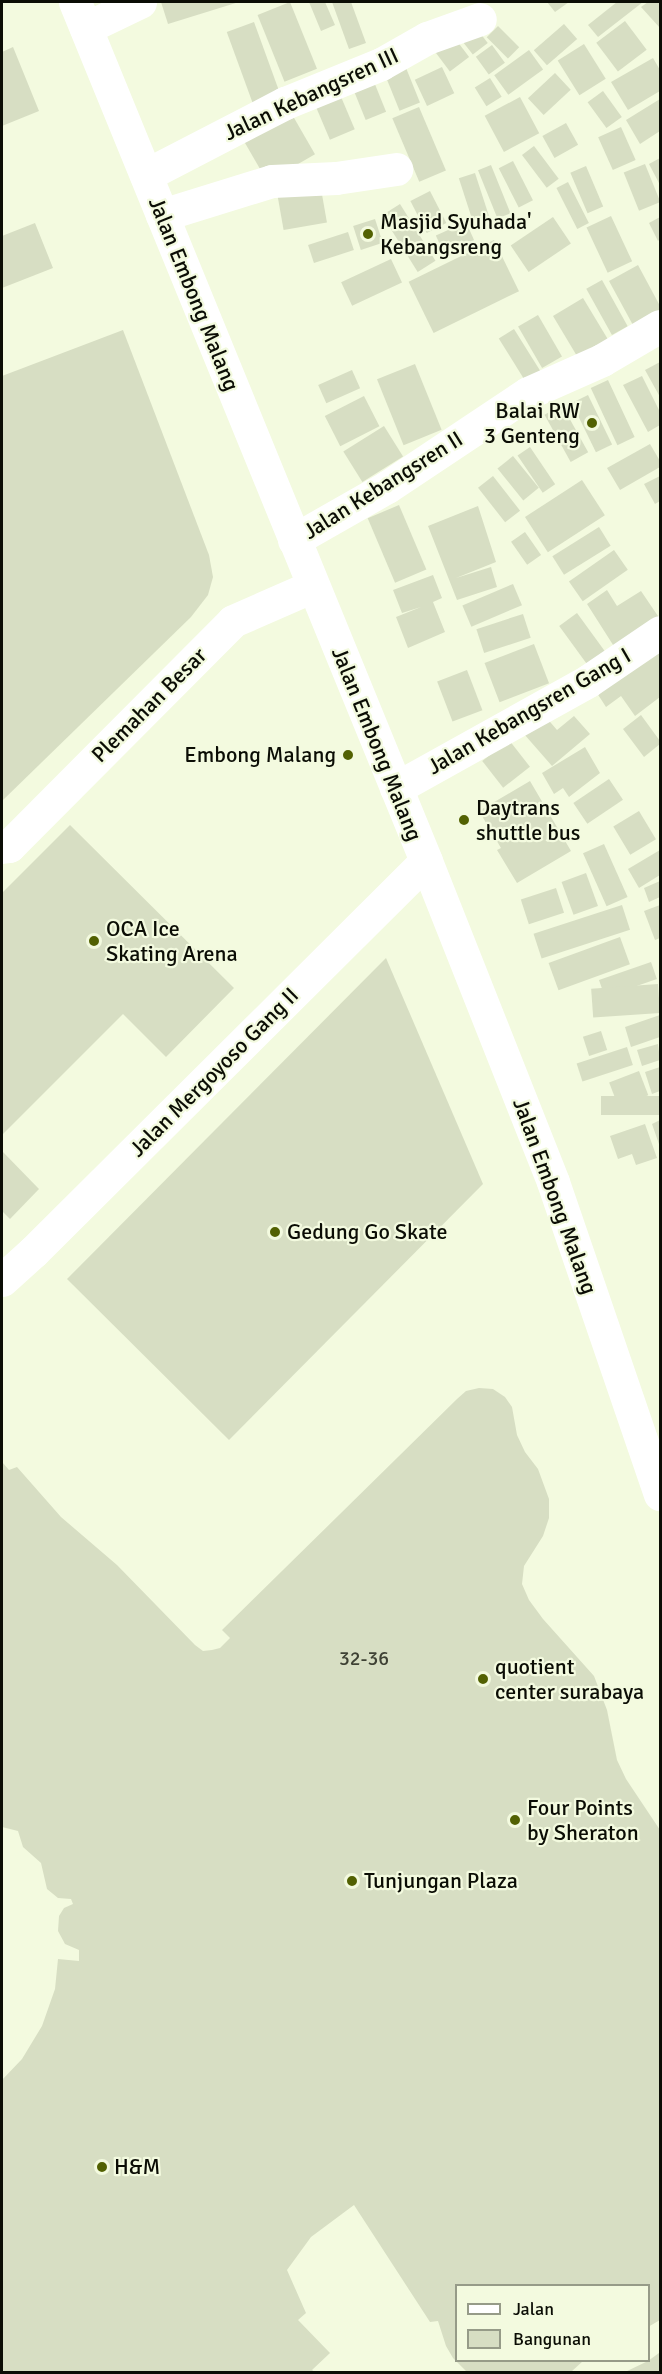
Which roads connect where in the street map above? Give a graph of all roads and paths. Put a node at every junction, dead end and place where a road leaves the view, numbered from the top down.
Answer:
1 (140, 2) edge
2 (80, 15) edge
3 (480, 19) dead end
4 (396, 169) dead end
5 (146, 175) junction
6 (162, 215) junction
7 (660, 326) edge
8 (294, 540) junction
9 (313, 586) junction
10 (660, 632) edge
11 (396, 788) junction
12 (2, 847) edge
13 (426, 861) junction
14 (2, 1280) edge
15 (660, 1494) edge

1 - 2 street
2 - 5 street, Jalan Embong Malang
3 - 5 street, Jalan Kebangsren III
4 - 6 street
5 - 6 street, Jalan Embong Malang
6 - 8 street, Jalan Embong Malang
7 - 8 street, Jalan Kebangsren II
8 - 9 street, Jalan Embong Malang
9 - 11 street, Jalan Embong Malang
9 - 12 street, Plemahan Besar
10 - 11 street, Jalan Kebangsren Gang I
11 - 13 street, Jalan Embong Malang
13 - 14 street, Jalan Mergoyoso Gang II
13 - 15 street, Jalan Embong Malang

